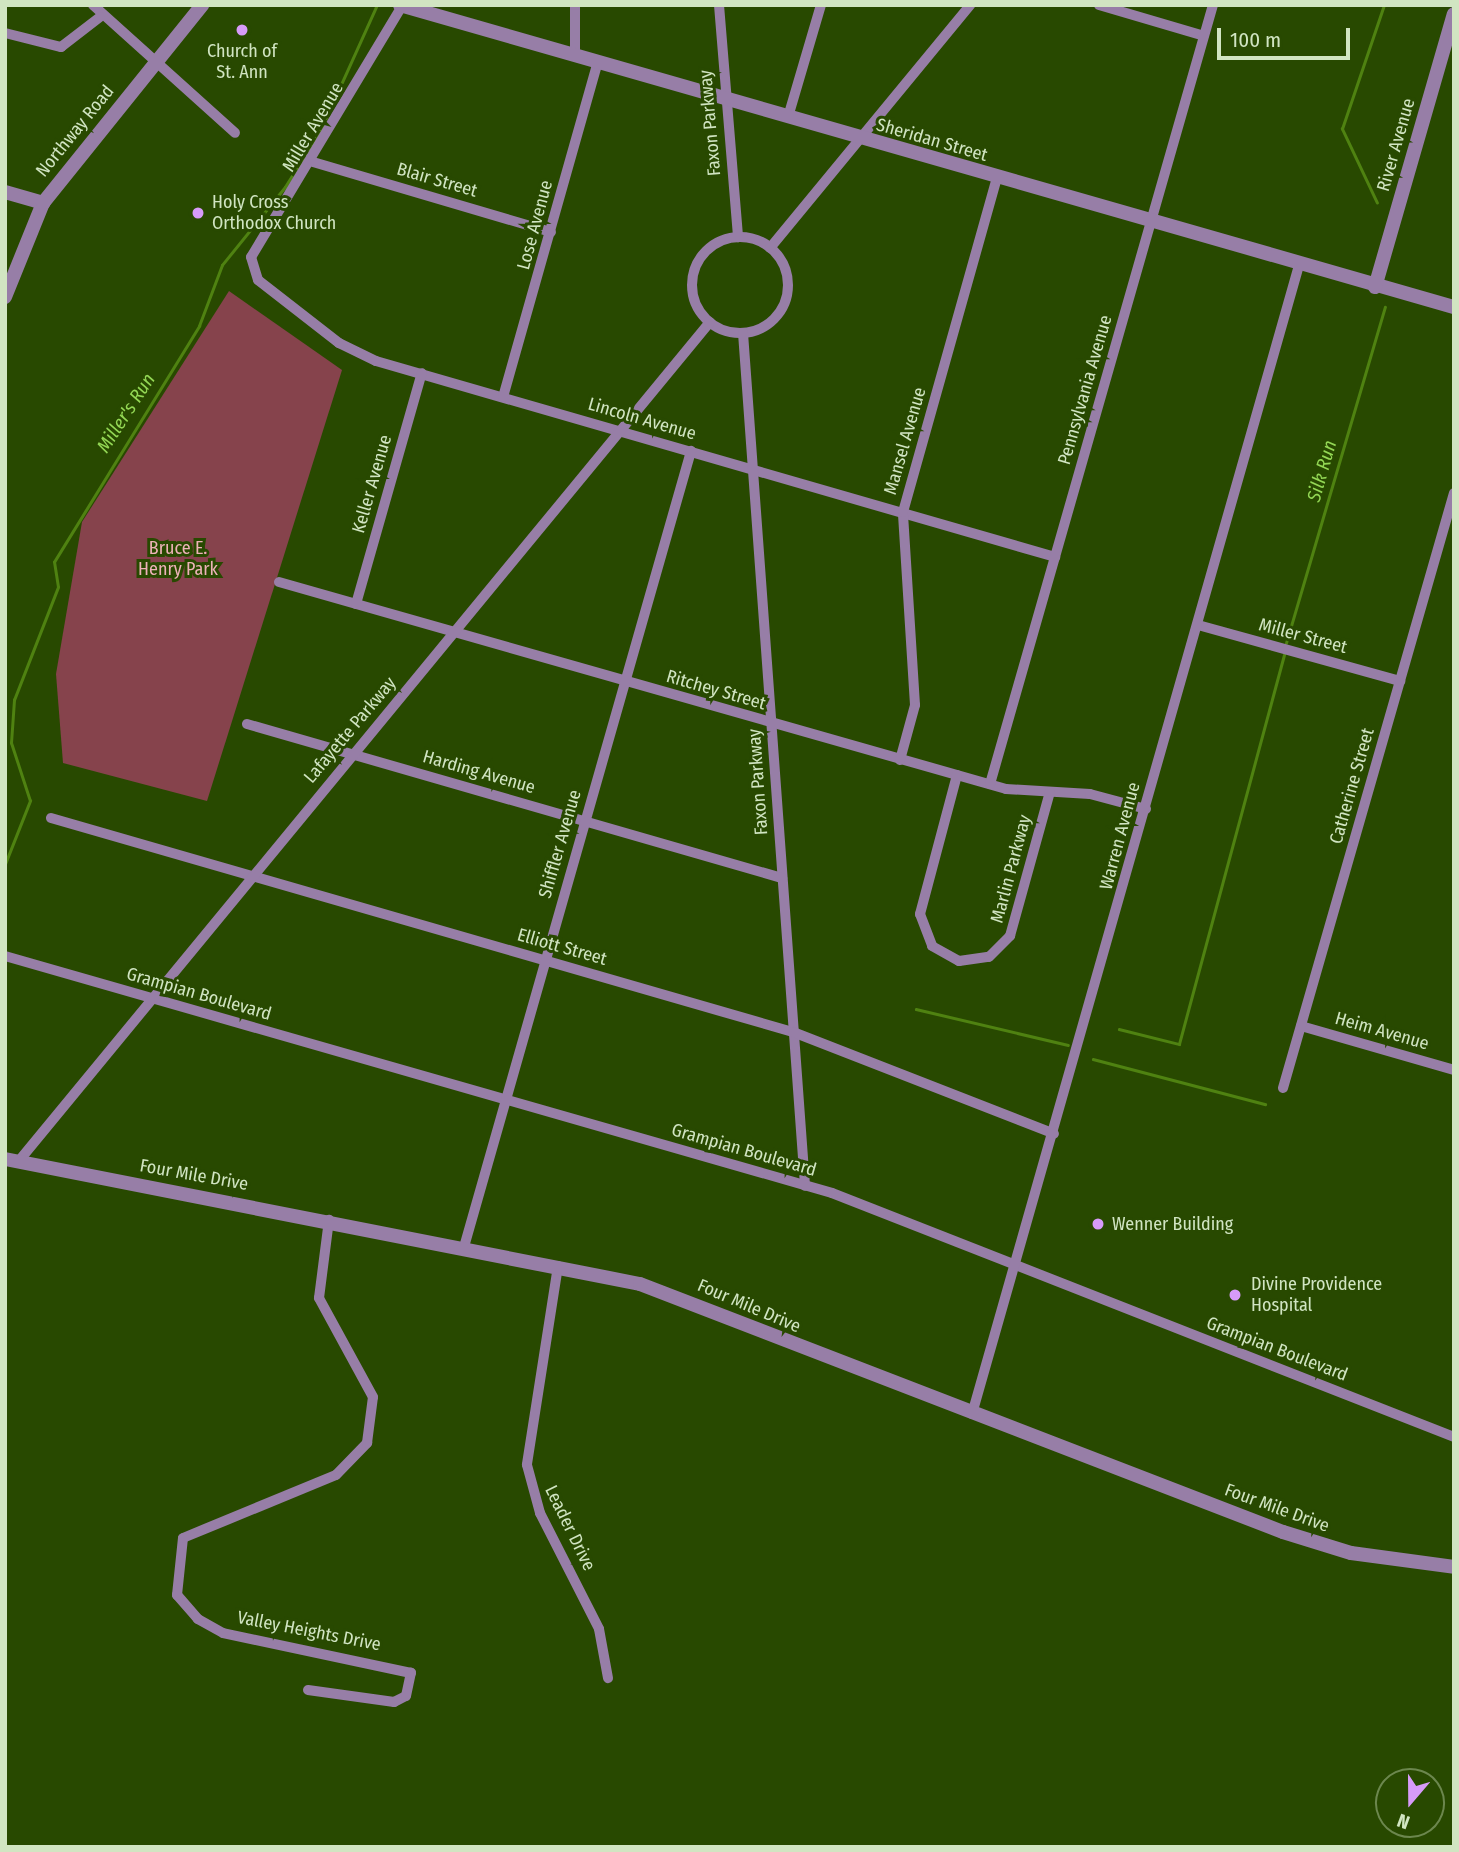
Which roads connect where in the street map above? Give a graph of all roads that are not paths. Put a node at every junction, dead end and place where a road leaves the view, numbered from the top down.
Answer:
1 (93, 5) edge
2 (202, 5) edge
3 (575, 5) edge
4 (719, 5) edge
5 (821, 5) edge
6 (970, 5) edge
7 (1099, 5) edge
8 (1213, 5) edge
9 (401, 6) edge
10 (1454, 14) edge
11 (100, 17) junction
12 (5, 33) edge
13 (1204, 36) junction
14 (575, 55) junction
15 (598, 62) junction
16 (153, 66) junction
17 (724, 98) junction
18 (788, 117) junction
19 (235, 132) dead end
20 (860, 139) junction
21 (313, 162) junction
22 (997, 178) junction
23 (5, 192) edge
24 (43, 203) junction
25 (1150, 223) junction
26 (551, 232) junction
27 (738, 237) junction
28 (770, 248) junction
29 (250, 263) joint
30 (1299, 265) junction
31 (1375, 288) junction
32 (5, 297) edge
33 (1454, 307) edge
34 (710, 323) junction
35 (743, 333) junction
36 (422, 373) junction
37 (503, 397) junction
38 (619, 431) junction
39 (691, 451) junction
40 (753, 469) junction
41 (1454, 493) edge
42 (903, 512) junction
43 (1055, 557) junction
44 (279, 582) dead end
45 (356, 604) junction
46 (1198, 625) junction
47 (453, 632) junction
48 (1400, 681) junction
49 (625, 682) junction
50 (247, 724) dead end
51 (771, 724) junction
52 (353, 755) junction
53 (900, 760) junction
54 (957, 775) junction
55 (990, 784) junction
56 (1050, 792) junction
57 (1146, 809) junction
58 (51, 818) dead end
59 (585, 821) junction
60 (252, 876) junction
61 (782, 878) junction
62 (5, 956) edge
63 (545, 961) junction
64 (151, 998) junction
65 (1301, 1026) junction
66 (793, 1032) junction
67 (1454, 1070) edge
68 (1283, 1088) dead end
69 (505, 1100) junction
70 (1054, 1134) junction
71 (12, 1161) edge
72 (805, 1186) junction
73 (329, 1220) junction
74 (464, 1247) junction
75 (558, 1266) junction
76 (1016, 1266) junction
77 (972, 1414) junction
78 (1454, 1437) edge
79 (1438, 1567) junction
80 (1454, 1567) edge
81 (1454, 1573) edge
82 (608, 1678) dead end
83 (308, 1689) dead end

1 - 11 street
2 - 16 street, Northway Road
3 - 14 street
4 - 17 street, Faxon Parkway
5 - 18 street
6 - 20 street
7 - 13 street
8 - 13 street, Pennsylvania Avenue
9 - 14 street, Sheridan Street
9 - 21 street, Miller Avenue
10 - 31 street, River Avenue
11 - 12 street
11 - 16 street
13 - 25 street, Pennsylvania Avenue
14 - 15 street, Sheridan Street
15 - 17 street, Sheridan Street
15 - 26 street, Lose Avenue
16 - 19 street
16 - 24 street, Northway Road
17 - 18 street, Sheridan Street
17 - 27 street, Faxon Parkway
18 - 20 street, Sheridan Street
20 - 22 street, Sheridan Street
20 - 28 street
21 - 26 street, Blair Street
21 - 29 street, Miller Avenue
22 - 25 street, Sheridan Street
22 - 42 street, Mansel Avenue
23 - 24 street
24 - 32 street, Northway Road
25 - 30 street, Sheridan Street
25 - 43 street, Pennsylvania Avenue
26 - 37 street, Lose Avenue
27 - 28 street
27 - 34 street
28 - 35 street
29 - 36 street, Lincoln Avenue
30 - 31 street, Sheridan Street
30 - 46 street, Warren Avenue
31 - 33 street, Sheridan Street
34 - 35 street
34 - 38 street, Lafayette Parkway
35 - 40 street, Faxon Parkway
36 - 37 street, Lincoln Avenue
36 - 45 street, Keller Avenue
37 - 38 street, Lincoln Avenue
38 - 39 street, Lincoln Avenue
38 - 47 street, Lafayette Parkway
39 - 40 street, Lincoln Avenue
39 - 49 street, Shiffler Avenue
40 - 42 street, Lincoln Avenue
40 - 51 street, Faxon Parkway
41 - 48 street, Catherine Street
42 - 43 street, Lincoln Avenue
42 - 53 street, Mansel Avenue
43 - 55 street, Pennsylvania Avenue
44 - 45 street, Ritchey Street
45 - 47 street, Ritchey Street
46 - 48 street, Miller Street
46 - 57 street, Warren Avenue
47 - 49 street, Ritchey Street
47 - 52 street, Lafayette Parkway
48 - 65 street, Catherine Street
49 - 51 street, Ritchey Street
49 - 59 street, Shiffler Avenue
50 - 52 street, Harding Avenue
51 - 53 street, Ritchey Street
51 - 61 street, Faxon Parkway
52 - 59 street, Harding Avenue
52 - 60 street, Lafayette Parkway
53 - 54 street, Ritchey Street
54 - 55 street, Ritchey Street
54 - 56 street, Marlin Parkway
55 - 56 street, Ritchey Street
56 - 57 street, Ritchey Street
57 - 70 street, Warren Avenue
58 - 60 street, Elliott Street
59 - 61 street, Harding Avenue
59 - 63 street, Shiffler Avenue
60 - 63 street, Elliott Street
60 - 64 street, Lafayette Parkway
61 - 66 street, Faxon Parkway
62 - 64 street, Grampian Boulevard
63 - 66 street, Elliott Street
63 - 69 street, Shiffler Avenue
64 - 69 street, Grampian Boulevard
64 - 71 street, Lafayette Parkway
65 - 67 street, Heim Avenue
65 - 68 street, Catherine Street
66 - 70 street, Elliott Street
66 - 72 street, Faxon Parkway
69 - 72 street, Grampian Boulevard
69 - 74 street, Shiffler Avenue
70 - 76 street, Warren Avenue
71 - 73 street, Four Mile Drive
72 - 76 street, Grampian Boulevard
73 - 74 street, Four Mile Drive
73 - 83 street, Valley Heights Drive
74 - 75 street, Four Mile Drive
75 - 77 street, Four Mile Drive
75 - 82 street, Leader Drive
76 - 77 street, Warren Avenue
76 - 78 street, Grampian Boulevard
77 - 79 street, Four Mile Drive
79 - 80 street, Four Mile Drive
79 - 81 street

